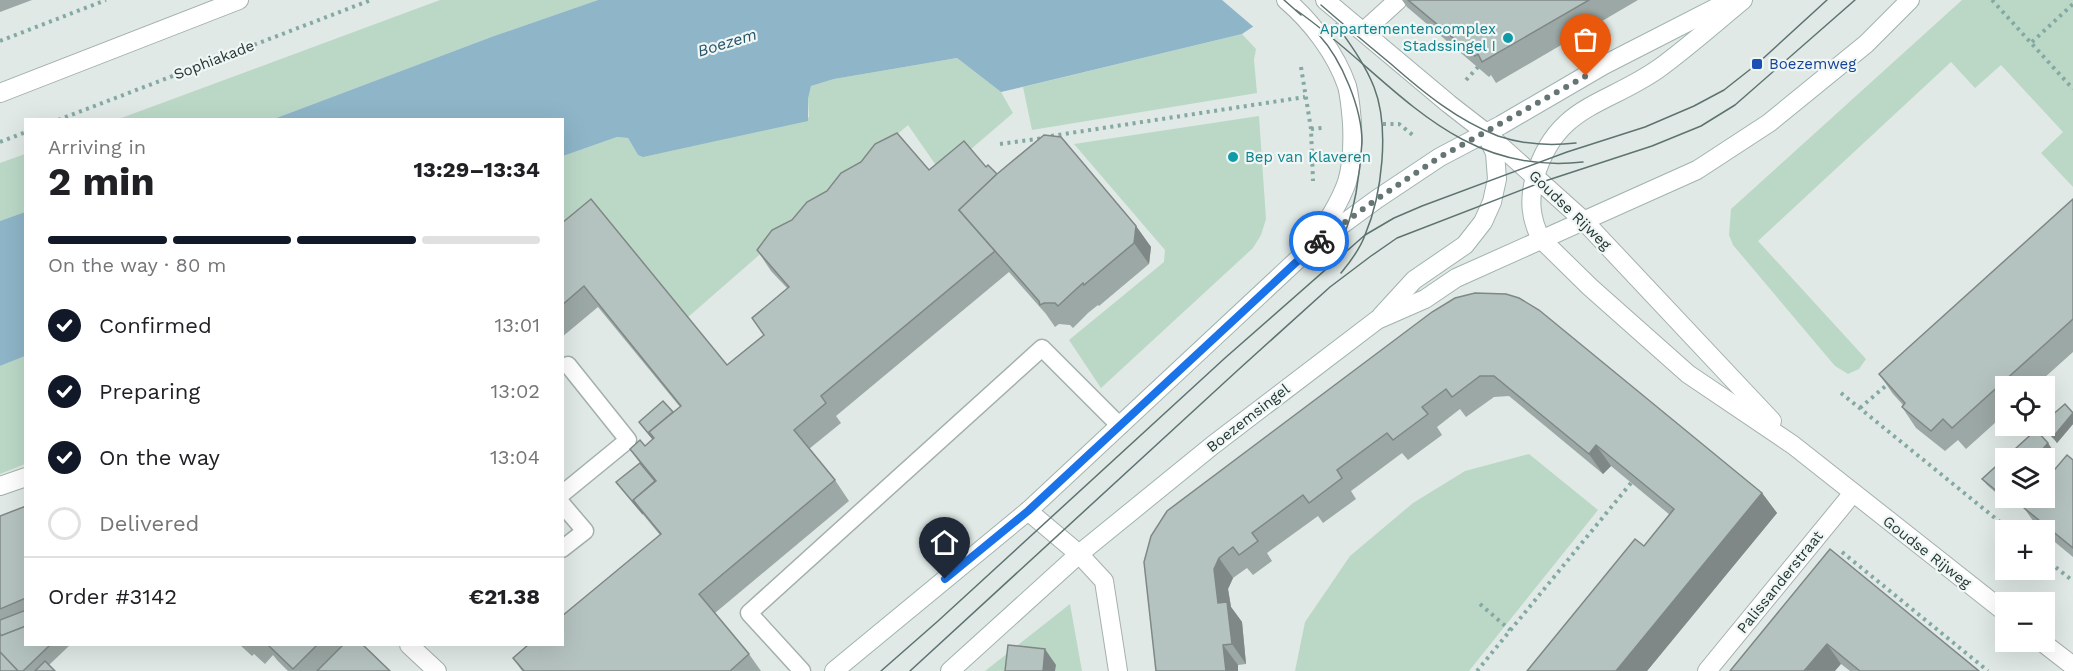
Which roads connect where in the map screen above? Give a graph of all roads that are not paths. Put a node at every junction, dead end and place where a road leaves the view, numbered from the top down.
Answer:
1 (239, 0) edge
2 (1325, 0) edge
3 (1398, 0) edge
4 (1731, 0) edge
5 (1743, 0) edge
6 (1910, 0) edge
7 (1291, 4) edge
8 (1364, 32) junction
9 (0, 93) edge
10 (1485, 132) junction
11 (1536, 176) junction
12 (1583, 220) junction
13 (1541, 238) junction
14 (1310, 248) junction
15 (1377, 320) junction
16 (568, 365) dead end
17 (1120, 426) junction
18 (1793, 445) junction
19 (24, 478) edge
20 (0, 486) edge
21 (564, 492) edge
22 (1852, 493) junction
23 (564, 506) edge
24 (1028, 511) junction
25 (564, 547) edge
26 (1079, 554) junction
27 (1995, 604) edge
28 (410, 646) edge
29 (2055, 652) edge
30 (2073, 666) edge
31 (437, 671) edge
32 (802, 671) edge
33 (834, 671) edge
34 (950, 671) edge
35 (1118, 671) edge
36 (1707, 671) edge

1 - 9 main road
2 - 8 main road, Goudse Rijweg
3 - 8 main road
4 - 10 main road
5 - 11 main road
6 - 12 main road
7 - 14 main road
8 - 10 main road, Goudse Rijweg
10 - 11 main road, Goudse Rijweg
10 - 14 main road
10 - 15 main road
11 - 12 main road, Goudse Rijweg
11 - 13 main road
12 - 13 main road, Boezemsingel
12 - 18 main road, Goudse Rijweg
13 - 15 main road, Boezemsingel
13 - 18 main road, Goudse Rijweg
14 - 17 main road
15 - 26 main road, Boezemsingel
16 - 21 lane
17 - 24 main road
17 - 32 lane
18 - 22 main road, Goudse Rijweg
19 - 20 main road
22 - 27 main road, Goudse Rijweg
22 - 36 main road, Palissanderstraat
23 - 25 lane
24 - 26 main road
24 - 33 main road
26 - 34 main road, Boezemsingel
26 - 35 main road
28 - 31 main road
29 - 30 main road

